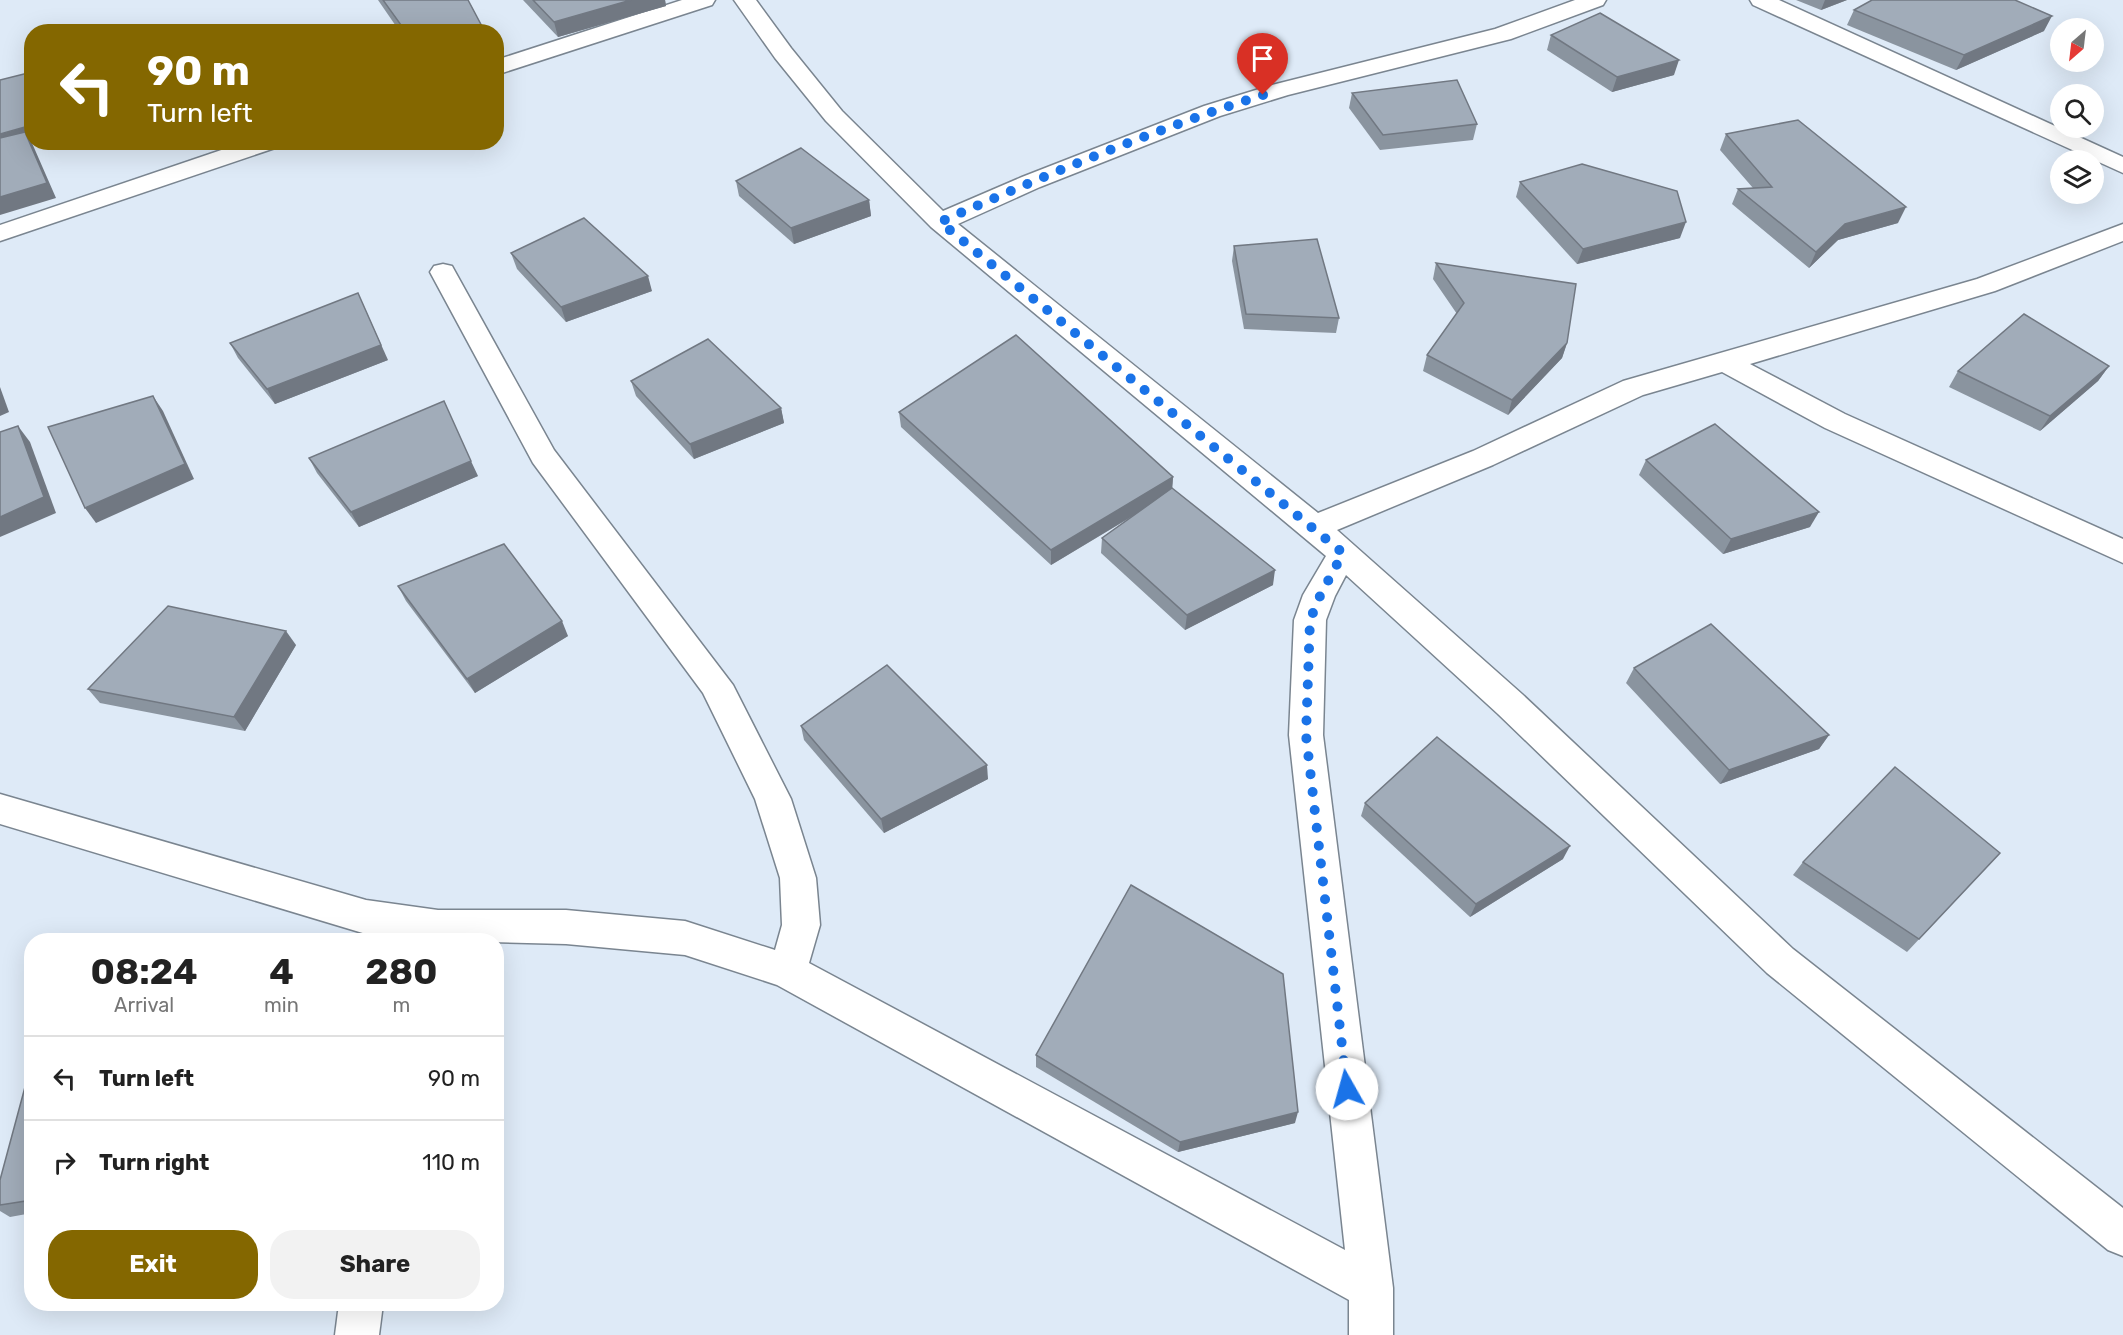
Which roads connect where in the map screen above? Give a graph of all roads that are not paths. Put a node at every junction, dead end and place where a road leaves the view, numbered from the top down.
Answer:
1 (704, 0) edge
2 (745, 0) edge
3 (1529, 0) edge
4 (1595, 0) edge
5 (1761, 0) edge
6 (1556, 15) junction
7 (504, 65) edge
8 (246, 150) edge
9 (2123, 166) edge
10 (940, 222) junction
11 (2123, 232) edge
12 (0, 233) edge
13 (443, 272) dead end
14 (1725, 362) junction
15 (1314, 527) junction
16 (2123, 552) edge
17 (1343, 553) junction
18 (0, 809) edge
19 (787, 970) junction
20 (2123, 1235) edge
21 (1371, 1288) junction
22 (360, 1311) edge
23 (357, 1335) edge
24 (1371, 1335) edge

1 - 7 street
2 - 10 street
3 - 6 street
4 - 6 street
5 - 9 street
6 - 10 street
8 - 12 street
10 - 15 street
11 - 14 street
13 - 19 street
14 - 15 street
14 - 16 street
15 - 17 street
17 - 20 street
17 - 21 street
18 - 19 street
19 - 21 street
21 - 24 street
22 - 23 street

